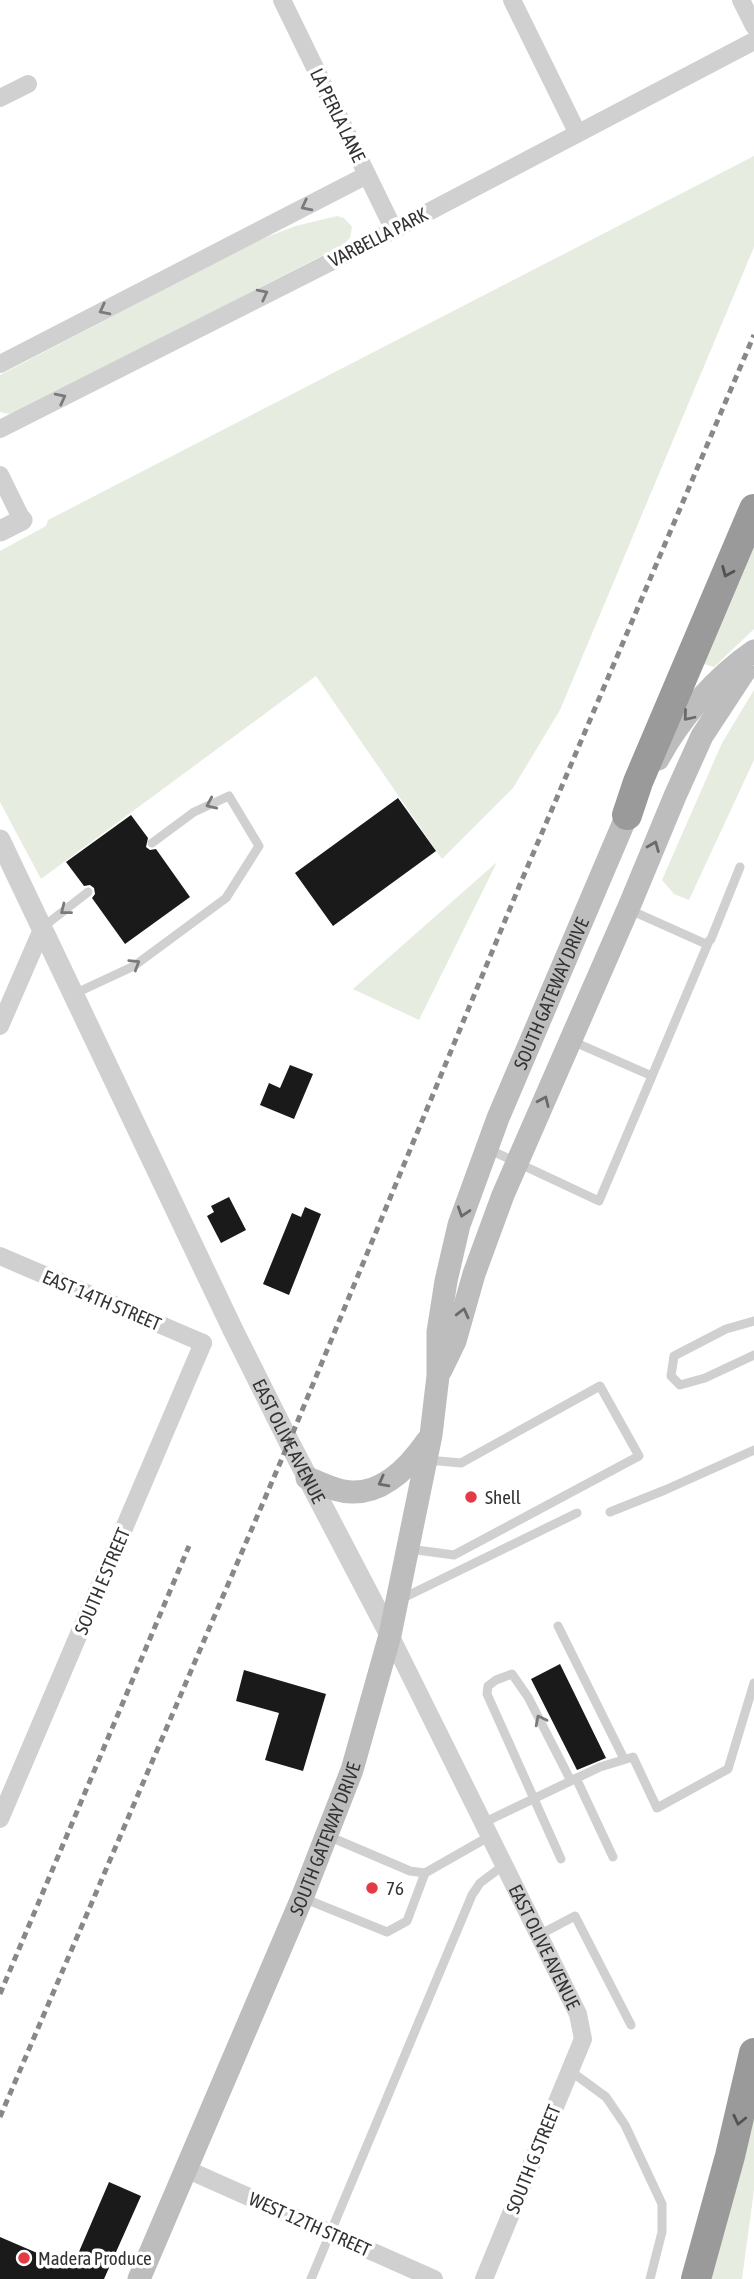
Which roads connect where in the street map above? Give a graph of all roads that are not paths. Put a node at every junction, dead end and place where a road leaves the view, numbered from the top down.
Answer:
1 (282, 0) edge
2 (512, 0) edge
3 (741, 0) edge
4 (754, 26) edge
5 (754, 41) edge
6 (28, 84) dead end
7 (0, 98) edge
8 (577, 132) junction
9 (367, 175) junction
10 (394, 230) junction
11 (0, 364) edge
12 (0, 429) edge
13 (0, 475) edge
14 (754, 509) edge
15 (22, 520) joint
16 (0, 531) edge
17 (754, 651) edge
18 (754, 660) edge
19 (627, 815) junction
20 (0, 840) edge
21 (152, 843) dead end
22 (740, 867) dead end
23 (88, 892) dead end
24 (593, 894) junction
25 (628, 909) junction
26 (43, 927) junction
27 (709, 941) junction
28 (74, 994) junction
29 (0, 1026) edge
30 (571, 1040) junction
31 (652, 1076) junction
32 (486, 1148) junction
33 (517, 1163) junction
34 (0, 1256) edge
35 (754, 1321) edge
36 (233, 1330) junction
37 (203, 1343) junction
38 (754, 1355) edge
39 (438, 1376) junction
40 (431, 1435) junction
41 (754, 1450) edge
42 (425, 1460) junction
43 (307, 1478) junction
44 (610, 1512) dead end
45 (577, 1513) dead end
46 (407, 1549) junction
47 (397, 1601) junction
48 (558, 1626) dead end
49 (390, 1634) junction
50 (754, 1683) edge
51 (624, 1759) junction
52 (573, 1779) junction
53 (533, 1799) junction
54 (0, 1819) edge
55 (486, 1830) junction
56 (328, 1836) junction
57 (613, 1857) dead end
58 (561, 1859) dead end
59 (504, 1865) junction
60 (425, 1873) junction
61 (302, 1898) junction
62 (539, 1936) junction
63 (631, 2025) dead end
64 (583, 2039) joint
65 (754, 2053) edge
66 (569, 2070) junction
67 (186, 2169) junction
68 (331, 2233) junction
69 (139, 2279) edge
70 (311, 2279) edge
71 (434, 2279) edge
72 (484, 2279) edge
73 (650, 2279) edge
74 (696, 2279) edge

1 - 9 street, LA PERLA LANE
2 - 8 street
3 - 4 street
5 - 8 street, VARBELLA PARK
6 - 7 street
8 - 10 street, VARBELLA PARK
9 - 10 street, LA PERLA LANE
9 -> 11 street
12 -> 10 street, VARBELLA PARK
13 - 15 street
14 -> 19 highway
15 - 16 street
17 -> 19 main road, SOUTH GATEWAY DRIVE
25 -> 18 main road, SOUTH GATEWAY DRIVE
19 - 24 main road, SOUTH GATEWAY DRIVE
20 - 26 street, EAST OLIVE AVENUE
28 -> 21 lane
22 - 27 lane
23 -> 26 lane
24 - 25 main road
24 - 32 main road, SOUTH GATEWAY DRIVE
25 - 27 lane
25 - 30 main road, SOUTH GATEWAY DRIVE
26 - 28 street, EAST OLIVE AVENUE
26 - 29 street
27 - 31 lane
28 - 36 street, EAST OLIVE AVENUE
30 - 31 lane
33 -> 30 main road, SOUTH GATEWAY DRIVE
31 - 33 lane
32 - 33 lane
32 -> 39 main road, SOUTH GATEWAY DRIVE
39 -> 33 main road, SOUTH GATEWAY DRIVE
34 - 37 street, EAST 14TH STREET
35 - 38 lane
36 - 37 street
36 - 43 street, EAST OLIVE AVENUE
37 - 54 street, SOUTH E STREET
39 - 40 main road, SOUTH GATEWAY DRIVE
40 - 42 main road, SOUTH GATEWAY DRIVE
40 -> 43 main road
41 - 44 lane
42 - 46 main road, SOUTH GATEWAY DRIVE
42 - 46 lane
43 - 49 street, EAST OLIVE AVENUE
45 - 47 lane
46 - 47 main road, SOUTH GATEWAY DRIVE
47 - 49 main road, SOUTH GATEWAY DRIVE
48 - 51 lane
49 - 55 street, EAST OLIVE AVENUE
49 - 56 main road, SOUTH GATEWAY DRIVE
50 - 51 lane
51 - 52 lane
52 - 53 lane
52 -> 53 lane
52 - 57 lane
53 - 55 lane
53 - 58 lane
55 - 59 street, EAST OLIVE AVENUE
55 - 60 lane
56 - 60 lane
56 - 61 main road, SOUTH GATEWAY DRIVE
59 - 62 street, EAST OLIVE AVENUE
59 - 68 lane
60 - 61 lane
61 - 67 main road, SOUTH GATEWAY DRIVE
62 - 63 lane
62 - 64 street, EAST OLIVE AVENUE
64 - 66 street, SOUTH G STREET
65 -> 74 highway
66 - 72 street, SOUTH G STREET
66 - 73 lane
67 - 68 street, WEST 12TH STREET
67 - 69 main road, SOUTH GATEWAY DRIVE
68 - 70 lane
68 - 71 street, WEST 12TH STREET

